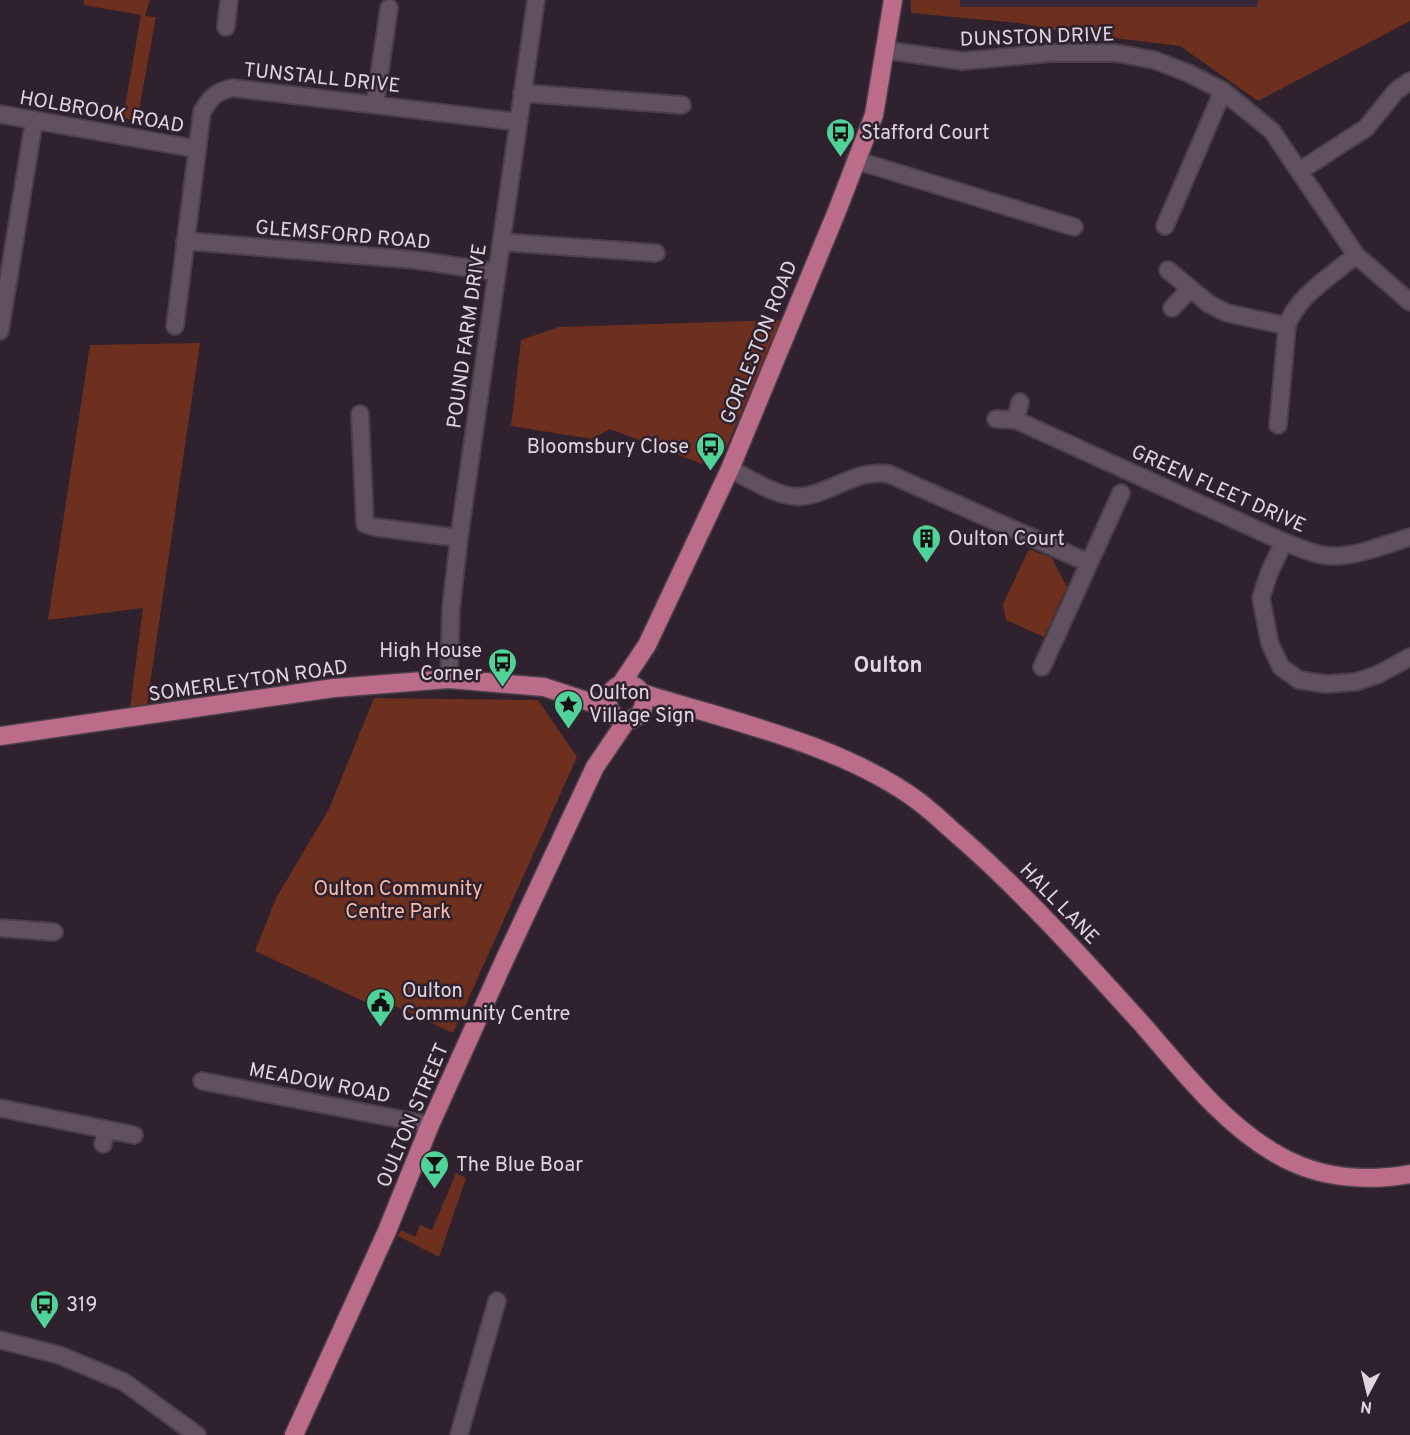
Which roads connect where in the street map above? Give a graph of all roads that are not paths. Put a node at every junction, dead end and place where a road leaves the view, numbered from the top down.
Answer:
1 (229, 0) edge
2 (536, 0) edge
3 (893, 0) edge
4 (388, 8) dead end
5 (226, 27) dead end
6 (885, 50) junction
7 (1410, 81) edge
8 (1223, 91) junction
9 (522, 93) junction
10 (375, 104) junction
11 (682, 105) dead end
12 (0, 114) edge
13 (34, 121) junction
14 (518, 122) junction
15 (196, 149) junction
16 (855, 160) junction
17 (1301, 170) junction
18 (1165, 226) dead end
19 (1074, 227) dead end
20 (185, 241) junction
21 (501, 242) junction
22 (656, 253) dead end
23 (1356, 255) junction
24 (1168, 270) dead end
25 (496, 272) junction
26 (1190, 289) junction
27 (1410, 302) edge
28 (1172, 309) dead end
29 (175, 326) dead end
30 (1287, 326) junction
31 (0, 331) edge
32 (1020, 402) dead end
33 (360, 414) dead end
34 (996, 419) dead end
35 (1016, 420) junction
36 (1278, 425) dead end
37 (730, 469) junction
38 (1121, 493) dead end
39 (1410, 537) edge
40 (459, 538) junction
41 (1284, 542) junction
42 (1089, 562) junction
43 (1410, 657) edge
44 (1042, 667) dead end
45 (449, 679) junction
46 (625, 701) junction
47 (0, 736) edge
48 (0, 928) edge
49 (54, 932) dead end
50 (202, 1081) dead end
51 (0, 1108) edge
52 (430, 1125) junction
53 (134, 1135) dead end
54 (1410, 1174) edge
55 (497, 1301) dead end
56 (0, 1340) edge
57 (197, 1435) edge
58 (294, 1435) edge
59 (459, 1435) edge

1 - 5 street
2 - 9 street, POUND FARM DRIVE
3 - 6 main road, GORLESTON ROAD
4 - 10 street
6 - 8 street, DUNSTON DRIVE
6 - 16 main road, GORLESTON ROAD
7 - 17 street
8 - 17 street, DUNSTON DRIVE
8 - 18 street
9 - 11 street
9 - 14 street, POUND FARM DRIVE
10 - 14 street, TUNSTALL DRIVE
10 - 15 street, TUNSTALL DRIVE
12 - 13 street, HOLBROOK ROAD
13 - 15 street, HOLBROOK ROAD
13 - 31 street
14 - 21 street, POUND FARM DRIVE
15 - 20 street, TUNSTALL DRIVE
16 - 19 street
16 - 37 main road, GORLESTON ROAD
17 - 23 street, DUNSTON DRIVE
20 - 25 street, GLEMSFORD ROAD
20 - 29 street, TUNSTALL DRIVE
21 - 22 street
21 - 25 street, POUND FARM DRIVE
23 - 27 street, DUNSTON DRIVE
23 - 30 street
24 - 26 street
25 - 40 street, POUND FARM DRIVE
26 - 28 street
26 - 30 street
30 - 36 street
32 - 35 street
33 - 40 street
34 - 35 street, GREEN FLEET DRIVE
35 - 41 street, GREEN FLEET DRIVE
37 - 42 street
37 - 46 main road, GORLESTON ROAD
38 - 42 street
39 - 41 street, GREEN FLEET DRIVE
40 - 45 street, POUND FARM DRIVE
41 - 43 street
42 - 44 street
45 - 46 main road, SOMERLEYTON ROAD
45 - 47 main road, SOMERLEYTON ROAD
46 - 52 main road, OULTON STREET
46 - 54 main road, HALL LANE
48 - 49 street
50 - 52 street, MEADOW ROAD
51 - 53 street
52 - 58 main road, OULTON STREET
55 - 59 street
56 - 57 street

